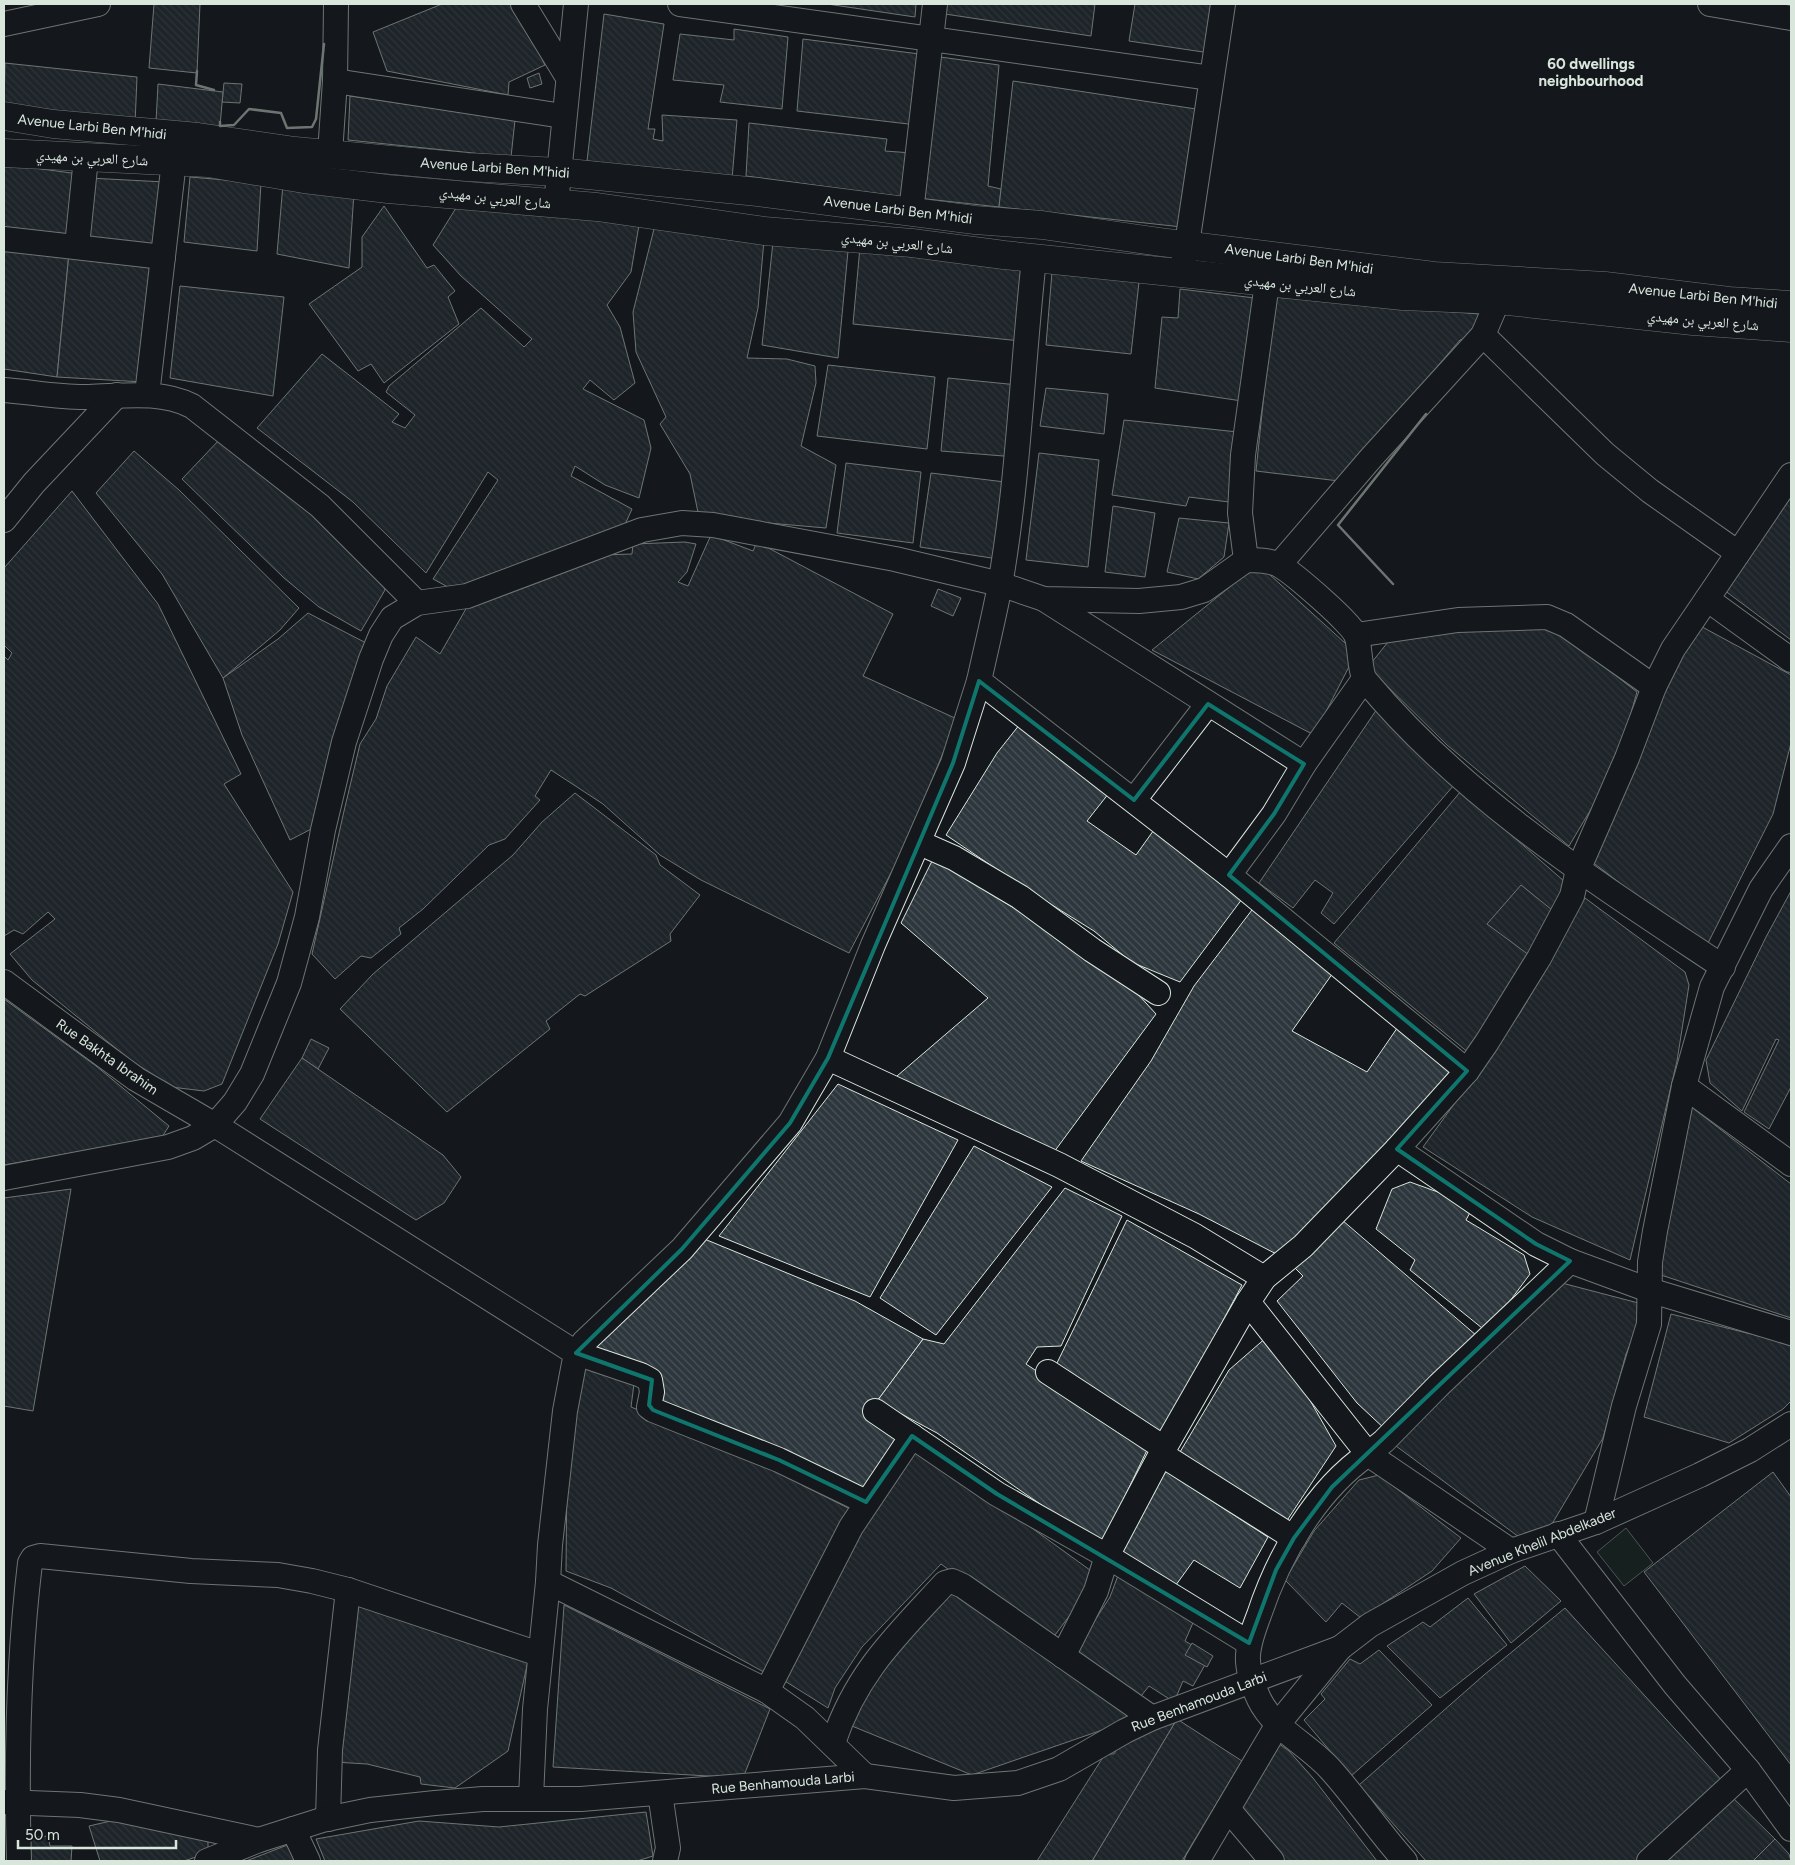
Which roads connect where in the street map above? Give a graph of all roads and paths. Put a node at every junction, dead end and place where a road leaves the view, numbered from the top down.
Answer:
1 (98, 4) edge
2 (523, 4) edge
3 (576, 4) edge
4 (680, 4) edge
5 (935, 4) edge
6 (1223, 4) edge
7 (1710, 4) edge
8 (342, 7) edge
9 (1791, 18) edge
10 (4, 24) edge
11 (932, 38) junction
12 (567, 76) junction
13 (1211, 78) junction
14 (336, 81) junction
15 (563, 116) junction
16 (7, 117) edge
17 (4, 151) edge
18 (330, 153) junction
19 (86, 158) junction
20 (174, 161) junction
21 (558, 172) junction
22 (556, 204) junction
23 (911, 212) junction
24 (4, 239) edge
25 (1187, 244) junction
26 (77, 246) junction
27 (162, 256) junction
28 (1034, 258) junction
29 (1181, 274) junction
30 (1267, 283) junction
31 (1501, 289) junction
32 (1606, 299) junction
33 (1791, 305) edge
34 (1791, 328) edge
35 (1483, 335) junction
36 (4, 390) edge
37 (118, 394) junction
38 (147, 396) junction
39 (1791, 475) edge
40 (4, 520) edge
41 (1738, 553) junction
42 (1246, 560) junction
43 (1279, 565) junction
44 (1000, 584) junction
45 (1044, 599) junction
46 (1707, 599) junction
47 (417, 603) junction
48 (1356, 635) junction
49 (1791, 660) edge
50 (1364, 679) junction
51 (979, 681) junction
52 (1654, 687) junction
53 (1208, 704) junction
54 (1304, 764) junction
55 (1134, 800) junction
56 (920, 843) junction
57 (1791, 846) edge
58 (1578, 870) junction
59 (1229, 875) junction
60 (1723, 967) junction
61 (4, 982) edge
62 (1158, 993) dead end
63 (828, 1058) junction
64 (1467, 1071) junction
65 (1684, 1086) junction
66 (215, 1125) junction
67 (1397, 1149) junction
68 (1791, 1164) edge
69 (4, 1178) edge
70 (1570, 1261) junction
71 (1264, 1278) junction
72 (1649, 1290) junction
73 (1248, 1302) junction
74 (1791, 1332) edge
75 (576, 1353) junction
76 (1048, 1372) dead end
77 (875, 1410) dead end
78 (1791, 1424) edge
79 (912, 1436) junction
80 (1162, 1451) junction
81 (1368, 1454) junction
82 (866, 1502) junction
83 (1596, 1522) junction
84 (1558, 1534) junction
85 (1294, 1538) junction
86 (1512, 1551) junction
87 (1107, 1556) junction
88 (548, 1582) junction
89 (348, 1590) junction
90 (1250, 1643) junction
91 (1340, 1648) junction
92 (539, 1654) junction
93 (1063, 1656) junction
94 (1252, 1681) junction
95 (768, 1691) junction
96 (1152, 1718) junction
97 (1278, 1724) junction
98 (833, 1743) junction
99 (1748, 1770) junction
100 (865, 1776) junction
101 (660, 1793) junction
102 (531, 1798) junction
103 (10, 1802) edge
104 (1228, 1809) junction
105 (328, 1819) junction
106 (293, 1829) junction
107 (1791, 1829) edge
108 (259, 1840) junction
109 (19, 1861) edge
110 (206, 1861) edge
111 (308, 1861) edge
112 (665, 1861) edge
113 (1197, 1861) edge
114 (1272, 1861) edge
115 (1405, 1861) edge
116 (1649, 1861) edge

1 - 10 street
2 - 12 street
3 - 12 street
4 - 11 street
5 - 11 street
6 - 13 street
7 - 9 street
8 - 14 street
11 - 13 street
11 - 23 street
12 - 15 street
13 - 25 street
14 - 15 street
14 - 18 street
15 - 21 street
16 - 17 main road
16 - 18 main road, Avenue Larbi Ben M'hidi
17 - 19 main road, شارع العربي بن مهيدي
18 - 21 main road, Avenue Larbi Ben M'hidi
19 - 20 main road, شارع العربي بن مهيدي
19 - 26 street
20 - 22 main road, شارع العربي بن مهيدي
20 - 27 street
21 - 22 street
21 - 23 main road, Avenue Larbi Ben M'hidi
22 - 28 main road, شارع العربي بن مهيدي
23 - 25 main road, Avenue Larbi Ben M'hidi
24 - 26 street
25 - 29 street
25 - 31 main road, Avenue Larbi Ben M'hidi
26 - 27 street
27 - 38 street
28 - 29 main road, شارع العربي بن مهيدي
28 - 44 street
29 - 30 main road, شارع العربي بن مهيدي
30 - 31 main road, شارع العربي بن مهيدي
30 - 42 street
31 - 32 main road, شارع العربي بن مهيدي
31 - 35 street
32 - 33 main road, Avenue Larbi Ben M'hidi
32 - 34 main road, شارع العربي بن مهيدي
35 - 41 street
35 - 43 street
36 - 37 street
37 - 38 street
37 - 40 street
38 - 47 street
39 - 41 street
41 - 46 street
42 - 43 street
42 - 45 street
43 - 48 street
44 - 45 street
44 - 47 street
44 - 51 street
45 - 53 street
46 - 49 street
46 - 52 street
47 - 66 street
48 - 50 street
48 - 52 street
50 - 54 street
50 - 58 street
51 - 55 street
51 - 56 street
52 - 58 street
53 - 54 street
53 - 55 street
54 - 59 street
55 - 59 street
56 - 62 street
56 - 63 street
57 - 60 street
58 - 60 street
58 - 64 street
59 - 64 street
60 - 65 street
61 - 66 street, Rue Bakhta Ibrahim
63 - 71 street
63 - 75 street
64 - 67 street
65 - 68 street
65 - 72 street
66 - 69 street
66 - 75 street, Rue Bakhta Ibrahim
67 - 70 street
67 - 71 street
70 - 72 street
70 - 81 street
71 - 73 street
72 - 74 street
72 - 83 street
73 - 80 street
73 - 81 street
75 - 82 street, Rue Bakhta Ibrahim
75 - 88 street
76 - 80 street
77 - 79 street
78 - 83 street, Avenue Khelil Abdelkader
79 - 82 street
79 - 87 street
80 - 85 street
80 - 87 street
81 - 85 street
81 - 86 street
82 - 95 street
83 - 84 street, Avenue Khelil Abdelkader
84 - 86 street, Avenue Khelil Abdelkader
84 - 99 street
85 - 90 street
86 - 91 street, Avenue Khelil Abdelkader
87 - 90 street
87 - 93 street
88 - 92 street
88 - 95 street
89 - 92 street
89 - 103 street
89 - 105 street
90 - 94 street
91 - 94 street, Rue Benhamouda Larbi
91 - 97 street, Avenue Khelil Abdelkader
92 - 102 street
93 - 96 street
93 - 98 street
94 - 96 street, Rue Benhamouda Larbi
94 - 97 street
95 - 98 street
96 - 100 street, Rue Benhamouda Larbi
97 - 104 street, Avenue Khelil Abdelkader
97 - 115 street
98 - 100 street
99 - 107 street
99 - 116 street
100 - 101 street, Rue Benhamouda Larbi
101 - 102 street, Rue Benhamouda Larbi
101 - 112 street
102 - 105 street, Rue Benhamouda Larbi
103 - 108 street
103 - 109 street
104 - 113 street, Avenue Khelil Abdelkader
104 - 114 street
105 - 106 street, Rue Benhamouda Larbi
106 - 108 street, Rue Benhamouda Larbi
106 - 111 street
108 - 110 street, Rue Benhamouda Larbi

